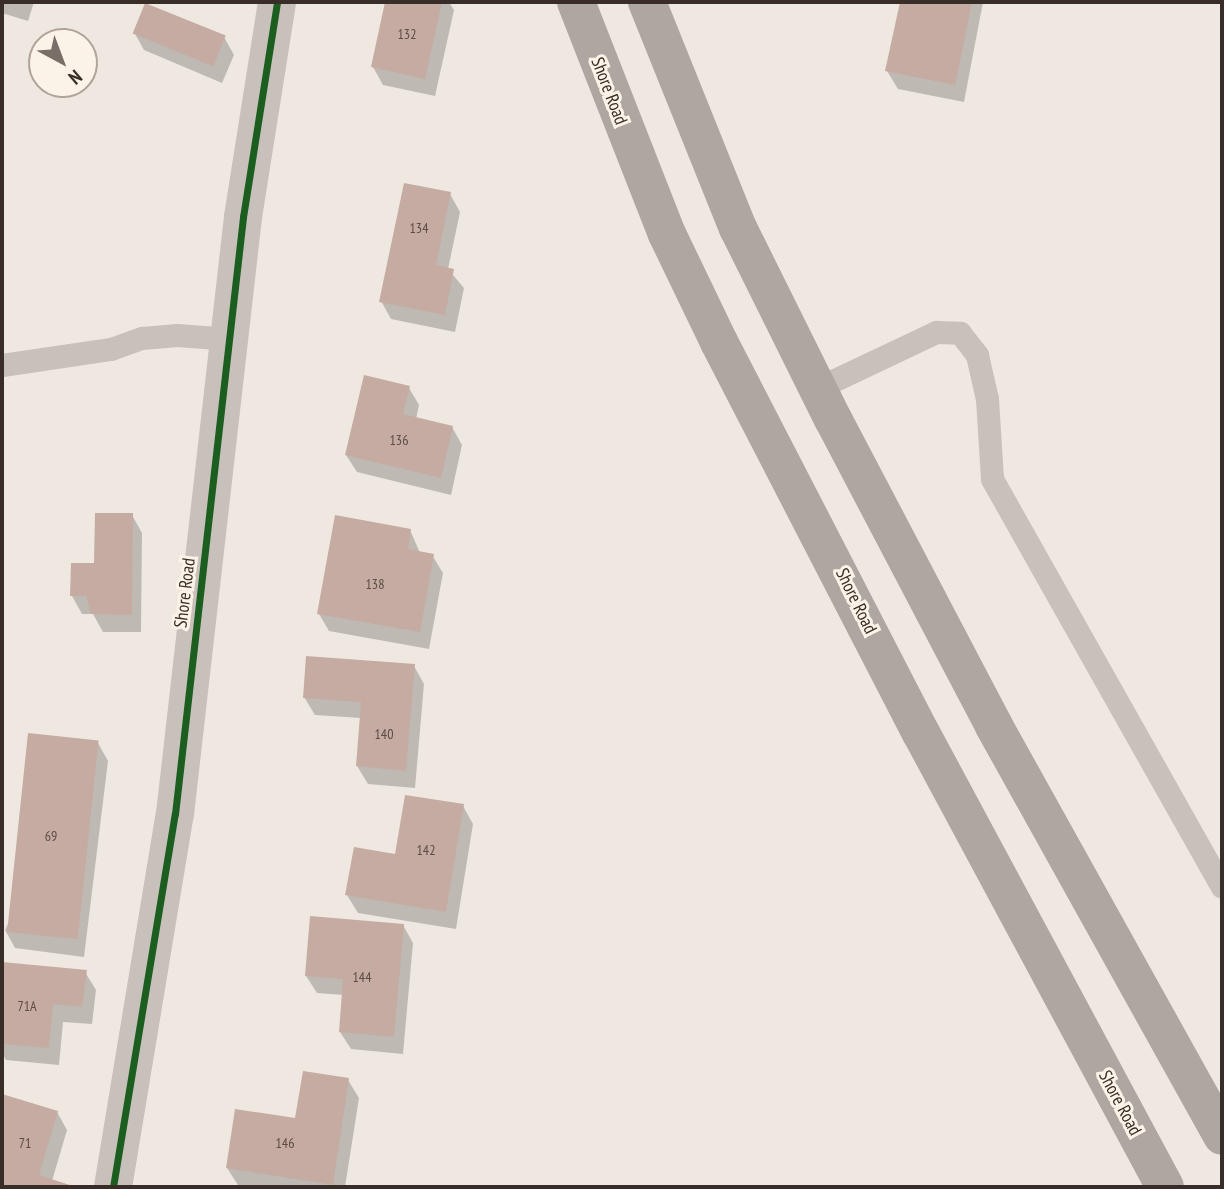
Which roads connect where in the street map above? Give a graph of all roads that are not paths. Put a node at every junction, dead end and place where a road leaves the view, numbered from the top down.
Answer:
1 (277, 2) edge
2 (576, 2) edge
3 (648, 2) edge
4 (231, 339) junction
5 (2, 365) edge
6 (818, 388) junction
7 (1222, 887) edge
8 (1222, 1136) edge
9 (113, 1187) edge
10 (1165, 1187) edge

1 - 4 street, Shore Road
2 - 10 highway, Shore Road
3 - 6 highway
4 - 5 lane
4 - 9 street, Shore Road
6 - 7 lane
6 - 8 highway

